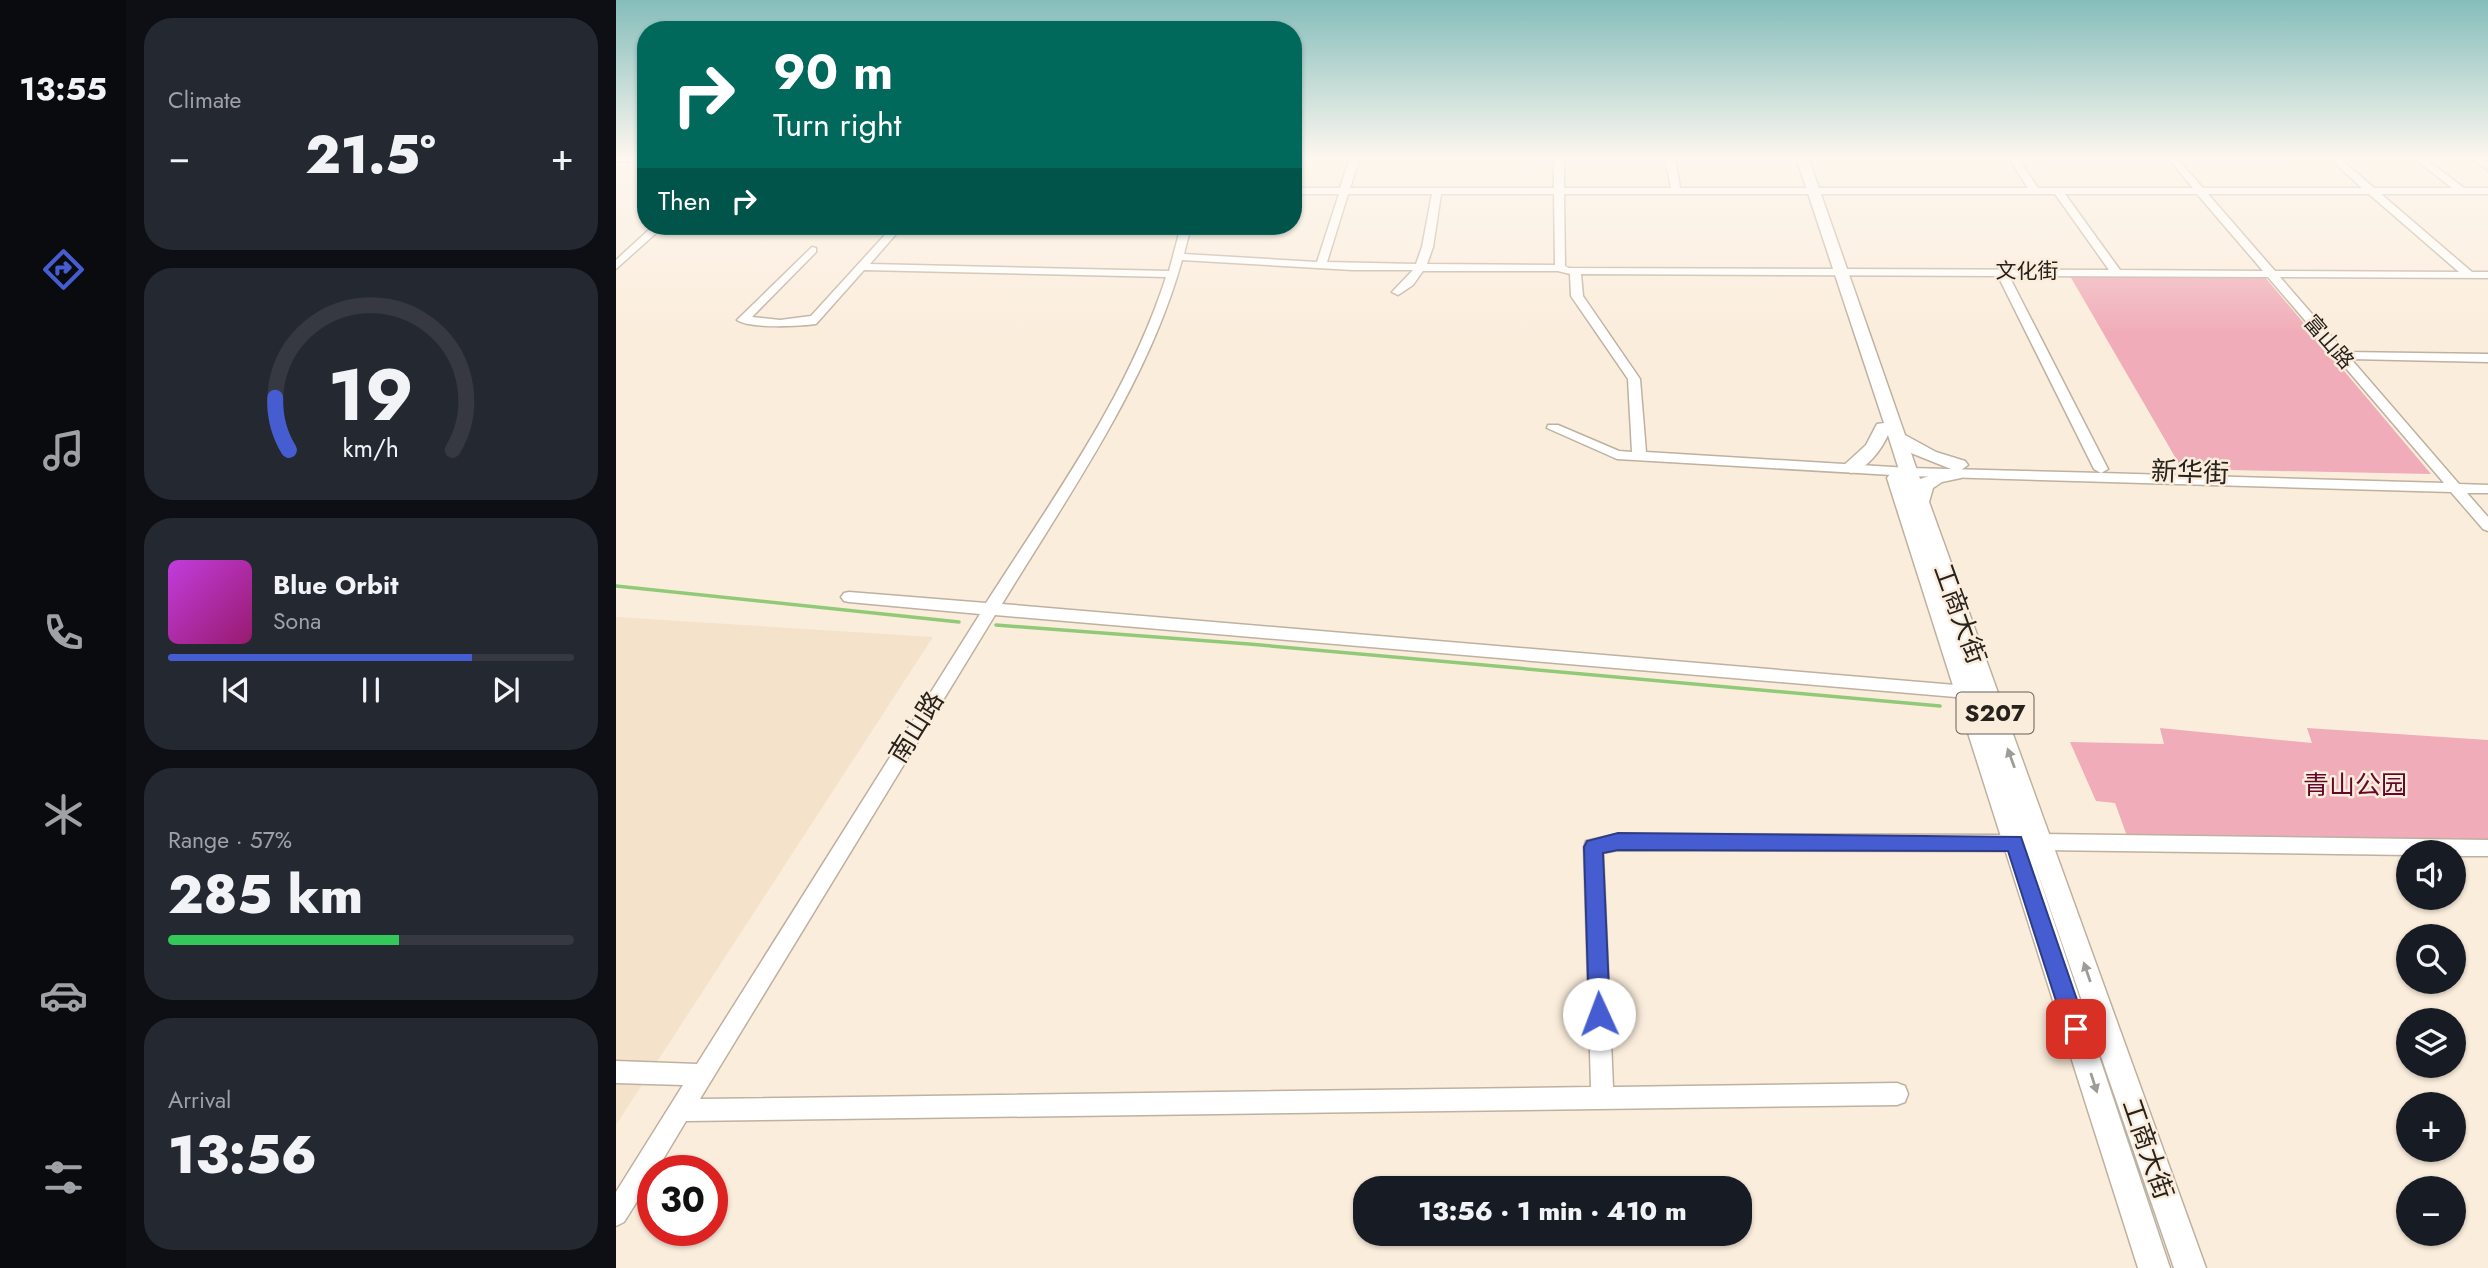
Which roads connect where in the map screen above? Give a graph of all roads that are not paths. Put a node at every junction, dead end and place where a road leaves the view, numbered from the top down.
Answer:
1 (1338, 216) edge
2 (1432, 216) edge
3 (1562, 216) edge
4 (1817, 216) edge
5 (2076, 216) edge
6 (2221, 216) edge
7 (2402, 216) edge
8 (649, 235) edge
9 (890, 235) edge
10 (1184, 235) edge
11 (811, 250) dead end
12 (1177, 265) junction
13 (1321, 265) junction
14 (616, 266) edge
15 (861, 267) junction
16 (1423, 268) junction
17 (1567, 270) junction
18 (1837, 270) junction
19 (2001, 271) junction
20 (2116, 272) junction
21 (2269, 273) junction
22 (2469, 275) junction
23 (2488, 275) edge
24 (1398, 292) dead end
25 (2340, 355) junction
26 (2488, 358) edge
27 (1553, 428) dead end
28 (1892, 434) junction
29 (1639, 454) junction
30 (1851, 467) junction
31 (1901, 467) junction
32 (1957, 469) junction
33 (2101, 469) junction
34 (2488, 482) edge
35 (2453, 484) junction
36 (2488, 489) edge
37 (1920, 500) junction
38 (2488, 526) edge
39 (849, 597) dead end
40 (988, 610) junction
41 (1967, 692) junction
42 (2042, 842) junction
43 (2015, 843) junction
44 (2488, 848) edge
45 (616, 1072) edge
46 (704, 1075) junction
47 (1897, 1094) dead end
48 (1602, 1098) junction
49 (683, 1110) junction
50 (616, 1214) edge
51 (2154, 1268) edge
52 (2190, 1268) edge

1 - 13 street
2 - 16 street
3 - 17 street
4 - 18 main road, 工商大街 / S207
5 - 20 street
6 - 21 street, 富山路
7 - 22 street
8 - 14 street
9 - 15 street
10 - 12 street, 南山路
11 - 15 street
12 - 13 street, 文化街
12 - 15 street, 文化街
12 - 40 street, 南山路
13 - 16 street, 文化街
16 - 17 street, 文化街
16 - 24 street
17 - 18 street, 文化街
17 - 29 street
18 - 19 street, 文化街
18 - 28 main road, 工商大街 / S207
19 - 20 street, 文化街
19 - 33 street
20 - 21 street, 文化街
21 - 22 street, 文化街
21 - 25 street, 富山路
22 - 23 street, 文化街
25 - 26 street
25 - 35 street, 富山路
27 - 29 street, 新华街
28 - 30 main road
28 - 31 main road, 工商大街 / S207
28 - 32 main road
29 - 30 street, 新华街
30 - 31 street, 新华街
31 - 32 street, 新华街
31 - 37 main road, 工商大街 / S207
31 - 41 main road, 工商大街 / S207
32 - 33 street, 新华街
32 - 35 street, 新华街
32 - 37 main road
33 - 35 street, 新华街
34 - 35 street, 新华街
35 - 36 street, 新华街
35 - 38 street, 富山路
42 -> 37 main road, 工商大街 / S207
39 - 40 street
40 - 41 street
40 - 46 street, 南山路
41 - 43 main road, 工商大街 / S207
42 - 44 street
52 -> 42 main road, 工商大街 / S207
43 - 48 street
43 -> 51 main road, 工商大街 / S207
45 - 46 street
46 - 49 street, 南山路
47 - 48 street
48 - 49 street
49 - 50 street, 南山路

